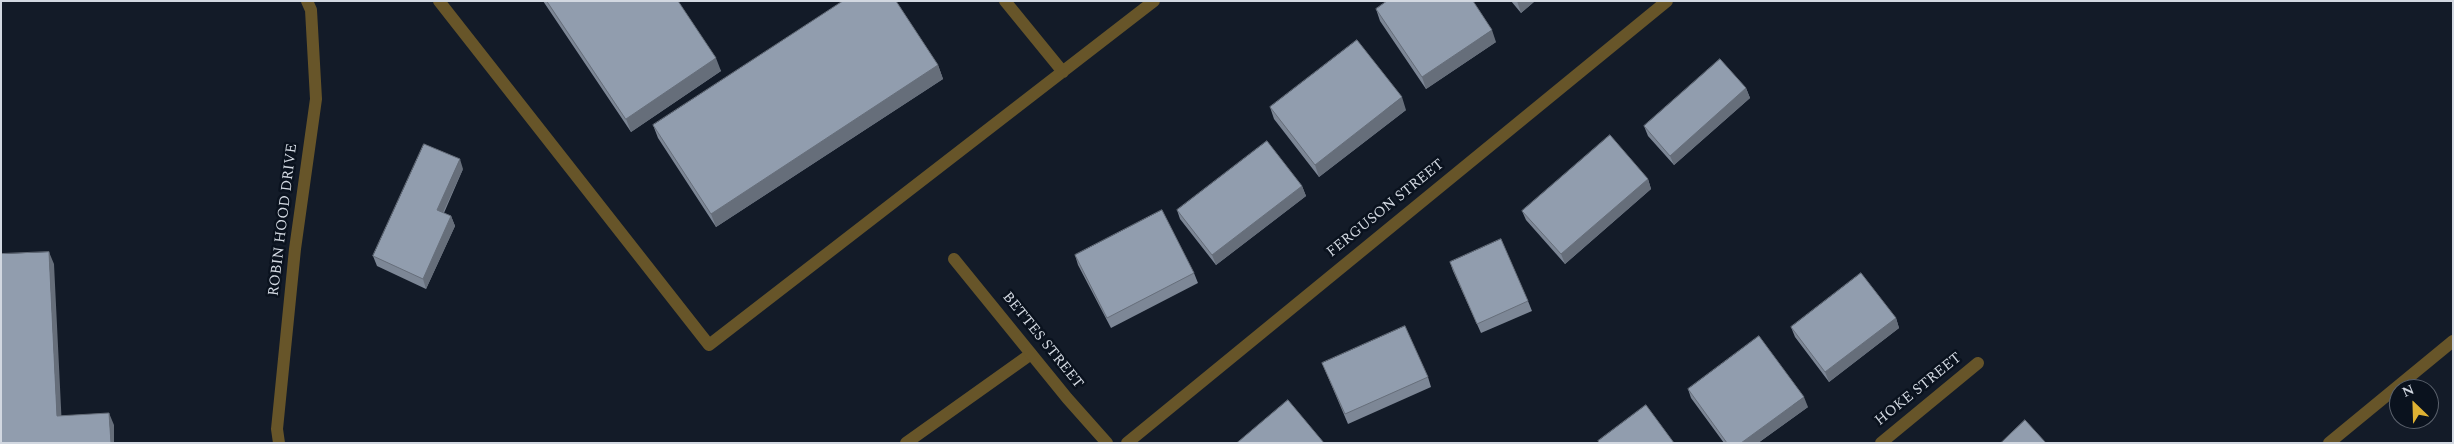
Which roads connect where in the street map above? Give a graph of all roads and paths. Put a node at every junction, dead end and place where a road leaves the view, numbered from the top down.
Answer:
1 (307, 1) edge
2 (440, 1) edge
3 (1005, 1) edge
4 (1154, 1) edge
5 (1667, 1) edge
6 (1062, 72) junction
7 (954, 259) dead end
8 (2453, 341) edge
9 (1032, 354) junction
10 (1978, 363) dead end
11 (278, 443) edge
12 (906, 443) edge
13 (1107, 443) edge
14 (1126, 443) edge
15 (1881, 443) edge
16 (2330, 443) edge

1 - 11 street, ROBIN HOOD DRIVE
2 - 6 street
3 - 6 street
4 - 6 street
5 - 14 street, FERGUSON STREET
7 - 9 street, BETTES STREET
8 - 16 street
9 - 12 street
9 - 13 street, BETTES STREET
10 - 15 street, HOKE STREET

